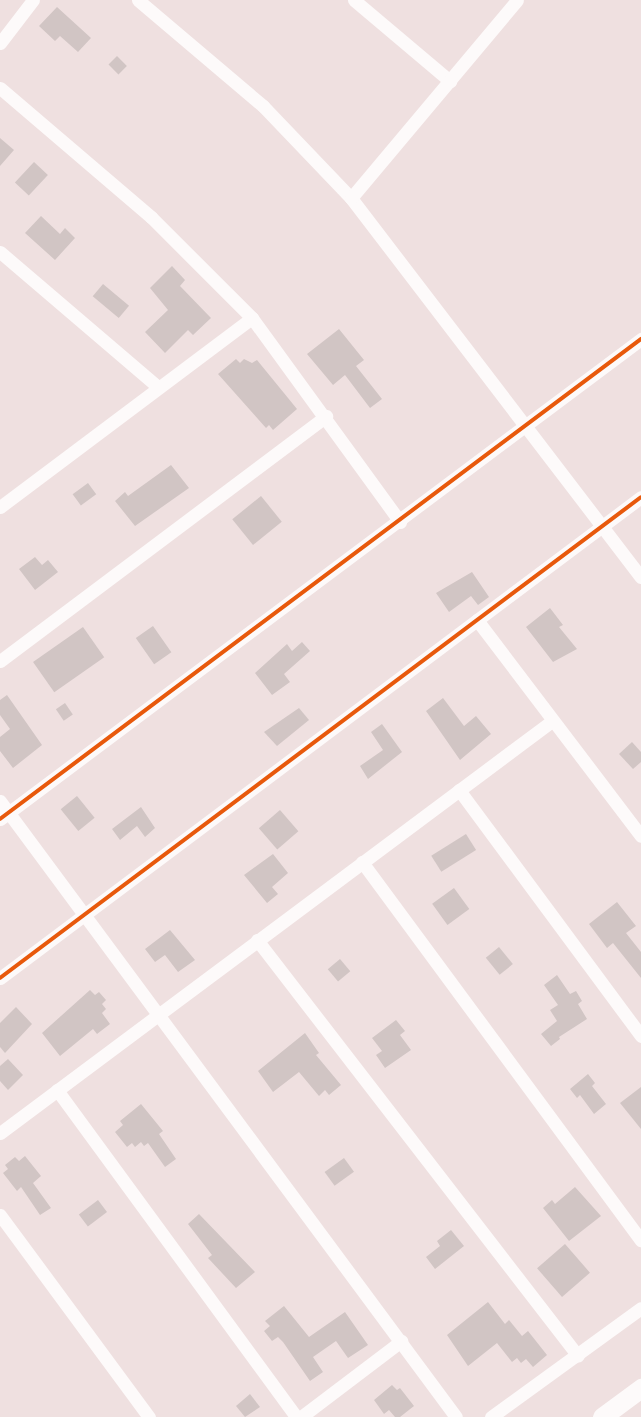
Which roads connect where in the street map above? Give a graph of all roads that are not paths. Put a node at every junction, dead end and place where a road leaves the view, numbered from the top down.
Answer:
1 (33, 0) edge
2 (138, 0) edge
3 (354, 0) edge
4 (517, 0) edge
5 (0, 43) edge
6 (450, 81) junction
7 (0, 88) edge
8 (350, 198) junction
9 (0, 252) edge
10 (252, 318) junction
11 (641, 339) edge
12 (158, 387) junction
13 (326, 416) junction
14 (526, 425) junction
15 (641, 497) edge
16 (0, 508) edge
17 (400, 522) junction
18 (602, 525) junction
19 (641, 577) edge
20 (477, 620) junction
21 (0, 661) edge
22 (552, 721) junction
23 (459, 790) junction
24 (0, 801) edge
25 (4, 816) edge
26 (641, 836) edge
27 (362, 862) junction
28 (85, 913) junction
29 (258, 940) junction
30 (0, 978) edge
31 (158, 1015) junction
32 (641, 1036) edge
33 (57, 1090) junction
34 (0, 1133) edge
35 (0, 1216) edge
36 (641, 1240) edge
37 (641, 1308) edge
38 (401, 1341) junction
39 (578, 1356) junction
40 (641, 1388) edge
41 (149, 1417) edge
42 (296, 1417) edge
43 (301, 1417) edge
44 (456, 1417) edge
45 (491, 1417) edge
46 (602, 1417) edge

1 - 5 street
2 - 8 street
3 - 6 street
4 - 6 street
6 - 8 street
7 - 10 street
8 - 14 street
9 - 12 street
10 - 12 street
10 - 13 street
11 - 14 street
12 - 16 street
13 - 17 street
13 - 21 street
14 - 17 street
14 - 18 street
15 - 18 street
17 - 25 street
18 - 19 street
18 - 20 street
20 - 22 street
20 - 28 street
22 - 23 street
22 - 26 street
23 - 27 street
23 - 32 street
24 - 25 street
25 - 28 street
27 - 29 street
27 - 36 street
28 - 30 street
28 - 31 street
29 - 31 street
29 - 39 street
31 - 33 street
31 - 38 street
33 - 34 street
33 - 42 street
35 - 41 street
37 - 39 street
38 - 43 street
38 - 44 street
39 - 45 street
40 - 46 street

